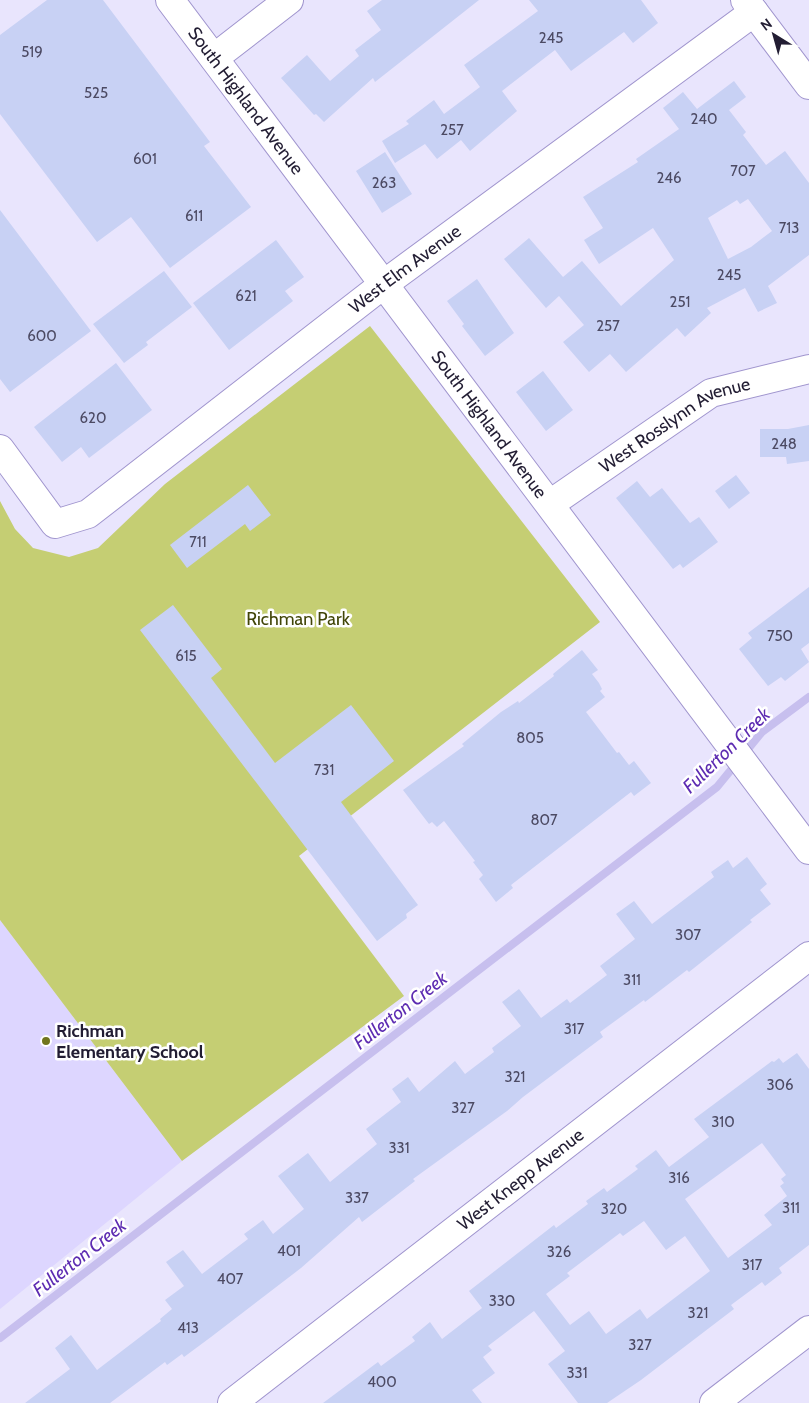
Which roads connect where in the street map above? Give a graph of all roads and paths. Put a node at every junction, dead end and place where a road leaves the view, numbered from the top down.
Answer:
1 (170, 0) edge
2 (289, 0) edge
3 (749, 6) edge
4 (214, 58) junction
5 (809, 85) edge
6 (384, 284) junction
7 (809, 369) edge
8 (0, 449) edge
9 (550, 504) junction
10 (809, 850) edge
11 (809, 956) edge
12 (809, 1330) edge
13 (232, 1403) edge
14 (714, 1403) edge

1 - 4 street, South Highland Avenue
2 - 4 street
3 - 5 street
3 - 6 street, West Elm Avenue
4 - 6 street, South Highland Avenue
6 - 8 street, West Elm Avenue
6 - 9 street, South Highland Avenue
7 - 9 street, West Rosslynn Avenue
9 - 10 street, South Highland Avenue
11 - 13 street, West Knepp Avenue
12 - 14 street

